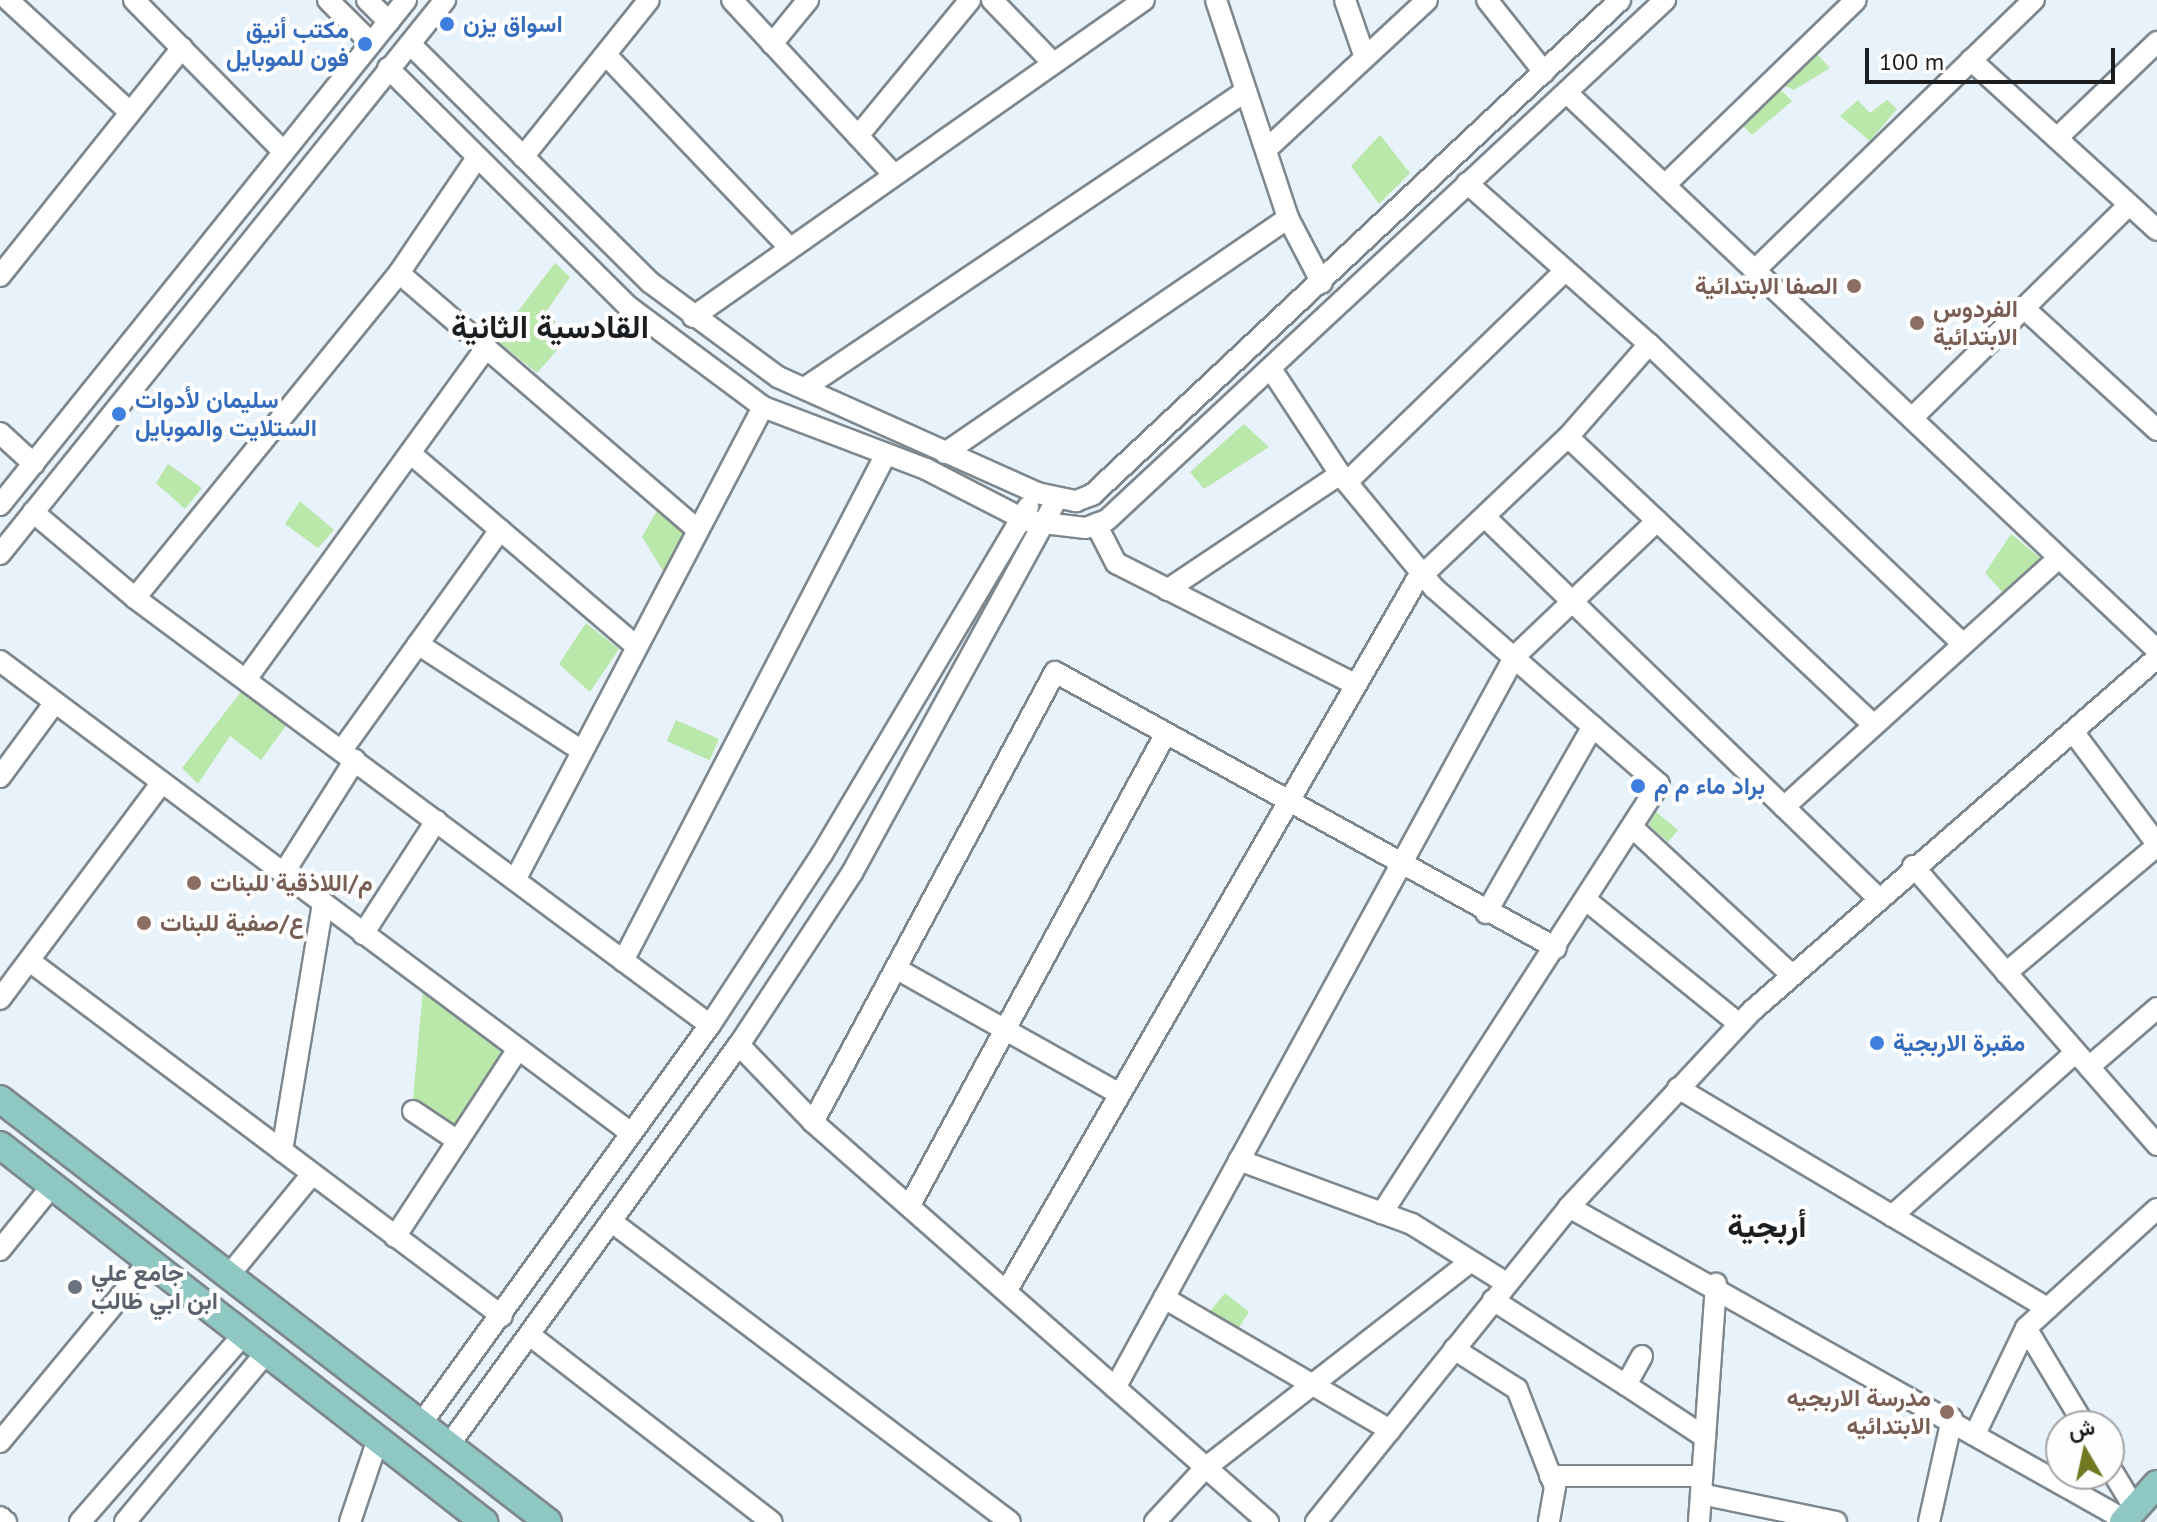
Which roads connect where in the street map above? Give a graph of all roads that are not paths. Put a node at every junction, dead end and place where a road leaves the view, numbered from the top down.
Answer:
1 (8, 0) edge
2 (134, 0) edge
3 (328, 0) edge
4 (367, 0) edge
5 (406, 0) edge
6 (445, 0) edge
7 (649, 0) edge
8 (732, 0) edge
9 (808, 0) edge
10 (970, 0) edge
11 (992, 0) edge
12 (1144, 0) edge
13 (1216, 0) edge
14 (1345, 0) edge
15 (1427, 0) edge
16 (1487, 0) edge
17 (1620, 0) edge
18 (1665, 0) edge
19 (1856, 0) edge
20 (2034, 0) edge
21 (389, 22) junction
22 (371, 43) junction
23 (410, 44) junction
24 (772, 44) junction
25 (182, 48) junction
26 (2153, 53) edge
27 (606, 55) junction
28 (1364, 55) junction
29 (1971, 60) junction
30 (1053, 63) junction
31 (388, 68) junction
32 (1544, 72) junction
33 (1246, 91) junction
34 (1567, 93) junction
35 (130, 112) junction
36 (858, 136) junction
37 (2057, 138) junction
38 (1270, 146) junction
39 (283, 151) junction
40 (523, 157) junction
41 (477, 158) junction
42 (894, 175) junction
43 (1467, 183) junction
44 (1666, 184) junction
45 (2129, 205) junction
46 (1288, 218) junction
47 (2157, 230) edge
48 (790, 248) junction
49 (1756, 269) junction
50 (399, 273) junction
51 (1563, 273) junction
52 (0, 276) edge
53 (184, 276) junction
54 (1322, 283) junction
55 (208, 295) junction
56 (2025, 309) junction
57 (693, 317) junction
58 (1283, 319) junction
59 (1301, 341) junction
60 (1649, 344) junction
61 (486, 348) junction
62 (1271, 369) junction
63 (806, 387) junction
64 (763, 407) junction
65 (1914, 416) junction
66 (2157, 430) edge
67 (0, 433) edge
68 (1568, 437) junction
69 (410, 453) junction
70 (945, 453) junction
71 (886, 454) junction
72 (34, 464) junction
73 (1343, 478) junction
74 (1047, 496) junction
75 (0, 505) edge
76 (33, 512) junction
77 (1020, 517) junction
78 (1486, 518) junction
79 (1657, 521) junction
80 (1096, 524) junction
81 (1045, 526) junction
82 (697, 529) junction
83 (500, 530) junction
84 (0, 554) edge
85 (2059, 558) junction
86 (1424, 574) junction
87 (1167, 590) junction
88 (135, 598) junction
89 (1572, 602) junction
90 (418, 644) junction
91 (1963, 644) junction
92 (636, 646) junction
93 (2157, 650) edge
94 (1515, 656) junction
95 (2157, 658) edge
96 (0, 661) edge
97 (247, 678) junction
98 (1355, 684) junction
99 (53, 705) junction
100 (1874, 725) junction
101 (1593, 726) junction
102 (2074, 733) junction
103 (1165, 735) junction
104 (582, 751) junction
105 (349, 755) junction
106 (0, 777) edge
107 (161, 784) junction
108 (1288, 806) junction
109 (1784, 807) junction
110 (436, 821) junction
111 (1632, 827) junction
112 (2157, 845) edge
113 (1913, 866) junction
114 (1399, 868) junction
115 (283, 874) junction
116 (515, 880) junction
117 (1878, 898) junction
118 (1586, 900) junction
119 (323, 904) junction
120 (1486, 913) junction
121 (363, 934) junction
122 (1556, 948) junction
123 (623, 961) junction
124 (31, 962) junction
125 (897, 969) junction
126 (2006, 973) junction
127 (1792, 975) junction
128 (0, 999) edge
129 (2157, 1008) edge
130 (1739, 1024) junction
131 (710, 1025) junction
132 (1002, 1027) junction
133 (739, 1045) junction
134 (518, 1049) junction
135 (2082, 1060) junction
136 (1678, 1088) junction
137 (1118, 1093) junction
138 (0, 1099) edge
139 (413, 1111) dead end
140 (813, 1122) junction
141 (631, 1133) junction
142 (458, 1141) junction
143 (0, 1145) edge
144 (2157, 1145) edge
145 (282, 1151) junction
146 (1239, 1160) junction
147 (312, 1174) junction
148 (51, 1187) junction
149 (911, 1203) junction
150 (1569, 1207) junction
151 (2157, 1209) edge
152 (1382, 1213) junction
153 (1892, 1216) junction
154 (612, 1222) junction
155 (395, 1237) junction
156 (0, 1250) edge
157 (1471, 1261) junction
158 (149, 1262) junction
159 (230, 1274) junction
160 (1506, 1283) junction
161 (1716, 1284) junction
162 (1007, 1290) junction
163 (1164, 1298) junction
164 (1493, 1300) junction
165 (2047, 1308) junction
166 (502, 1316) junction
167 (2026, 1328) junction
168 (243, 1335) junction
169 (531, 1336) junction
170 (1454, 1349) junction
171 (266, 1353) junction
172 (1642, 1356) dead end
173 (1626, 1385) junction
174 (1115, 1388) junction
175 (1317, 1388) junction
176 (2075, 1410) edge
177 (1952, 1419) junction
178 (421, 1424) junction
179 (1390, 1430) junction
180 (1976, 1432) junction
181 (1705, 1437) junction
182 (378, 1439) junction
183 (0, 1442) edge
184 (449, 1445) junction
185 (1204, 1469) junction
186 (1550, 1476) junction
187 (2157, 1484) edge
188 (1701, 1485) junction
189 (2118, 1490) edge
190 (0, 1517) edge
191 (2128, 1517) edge
192 (1811, 1519) edge
193 (352, 1521) edge
194 (6, 1522) edge
195 (80, 1522) edge
196 (125, 1522) edge
197 (484, 1522) edge
198 (548, 1522) edge
199 (772, 1522) edge
200 (1010, 1522) edge
201 (1155, 1522) edge
202 (1268, 1522) edge
203 (1316, 1522) edge
204 (1549, 1522) edge
205 (1699, 1522) edge
206 (1836, 1522) edge
207 (1929, 1522) edge

1 - 35 street
2 - 25 street
3 - 22 street
4 - 21 street
5 - 21 street
6 - 23 street
7 - 27 street
8 - 24 street
9 - 24 street
10 - 36 street
11 - 30 street
12 - 30 street
13 - 33 street
14 - 28 street
15 - 28 street
16 - 32 street
17 - 32 street
18 - 34 street
19 - 44 street
20 - 29 street
21 - 22 street
22 - 39 street
23 - 31 street
23 - 40 street
24 - 36 street
25 - 35 street
25 - 39 street
26 - 37 street
27 - 40 street
27 - 48 street
28 - 38 street
29 - 37 street
29 - 49 street
30 - 42 street
31 - 41 street
31 - 55 street
32 - 54 street
33 - 38 street
33 - 63 street
34 - 43 street
34 - 44 street
35 - 52 street
36 - 42 street
37 - 45 street
38 - 46 street
39 - 53 street
40 - 57 street
41 - 50 street
41 - 64 street
42 - 48 street
43 - 51 street
43 - 59 street
44 - 49 street
45 - 47 street
45 - 56 street
46 - 54 street
46 - 70 street
48 - 57 street
49 - 65 street
50 - 61 street
50 - 88 street
51 - 60 street
51 - 73 street
53 - 55 street
53 - 72 street
54 - 58 street
55 - 76 street
56 - 65 street
56 - 66 street
57 - 63 street
58 - 59 street
58 - 74 street
59 - 62 street
60 - 68 street
60 - 91 street
61 - 69 street
61 - 82 street
62 - 73 street
62 - 80 street
63 - 70 street
64 - 71 street
64 - 82 street
65 - 85 street
67 - 72 street
68 - 78 street
68 - 79 street
69 - 83 street
69 - 97 street
70 - 74 street
71 - 77 street
71 - 123 street
72 - 75 street
73 - 86 street
73 - 87 street
74 - 77 street
74 - 81 street
76 - 84 street
76 - 88 street
77 - 81 street
77 - 131 street
78 - 86 street
78 - 89 street
79 - 89 street
79 - 100 street
80 - 81 street
80 - 87 street
81 - 133 street
82 - 92 street
83 - 90 street
83 - 92 street
85 - 91 street
85 - 93 street
86 - 94 street
86 - 98 street
87 - 98 street
88 - 97 street
89 - 94 street
89 - 109 street
90 - 104 street
90 - 105 street
91 - 100 street
92 - 104 street
94 - 101 street
94 - 114 street
95 - 102 street
96 - 99 street
97 - 105 street
98 - 108 street
99 - 106 street
99 - 107 street
100 - 109 street
101 - 111 street
101 - 120 street
102 - 112 street
102 - 113 street
103 - 108 street
103 - 125 street
103 - 132 street
104 - 116 street
105 - 110 street
105 - 115 street
107 - 115 street
107 - 124 street
108 - 114 street
108 - 137 street
109 - 117 street
110 - 116 street
110 - 121 street
111 - 118 street
111 - 127 street
112 - 126 street
113 - 117 street
113 - 126 street
114 - 120 street
114 - 146 street
115 - 119 street
116 - 123 street
117 - 127 street
118 - 122 street
118 - 130 street
119 - 121 street
119 - 145 street
120 - 122 street
121 - 134 street
122 - 152 street
123 - 131 street
124 - 128 street
124 - 145 street
125 - 132 street
125 - 140 street
126 - 135 street
127 - 130 street
129 - 135 street
130 - 136 street
131 - 141 street
132 - 137 street
132 - 149 street
133 - 140 street
133 - 154 street
134 - 141 street
134 - 142 street
135 - 144 street
135 - 153 street
136 - 150 street
136 - 153 street
137 - 162 street
138 - 159 main road
139 - 142 street
140 - 149 street
141 - 166 street
142 - 155 street
143 - 148 main road
145 - 147 street
146 - 152 street
146 - 163 street
147 - 155 street
147 - 159 street
148 - 156 street
148 - 158 main road
149 - 162 street
150 - 160 street
150 - 161 street
151 - 165 street
152 - 157 street
153 - 165 street
154 - 169 street
154 - 200 street
155 - 166 street
157 - 160 street
157 - 175 street
158 - 168 main road
158 - 183 street
159 - 178 main road
160 - 164 street
161 - 177 street
161 - 181 street
162 - 174 street
163 - 174 street
163 - 175 street
164 - 170 street
164 - 173 street
165 - 167 street
166 - 178 street
167 - 176 street
167 - 180 street
168 - 171 main road
168 - 195 street
169 - 184 street
169 - 199 street
170 - 179 street
170 - 186 street
171 - 182 main road
171 - 196 street
172 - 173 street
173 - 181 street
174 - 185 street
175 - 179 street
175 - 185 street
177 - 180 street
177 - 207 street
178 - 184 main road
179 - 203 street
180 - 191 street
181 - 188 street
182 - 193 street
182 - 197 main road
184 - 198 main road
185 - 201 street
185 - 202 street
186 - 188 street
186 - 204 street
187 - 191 main road
188 - 192 street
188 - 205 street
189 - 191 street
190 - 194 street
192 - 206 street

